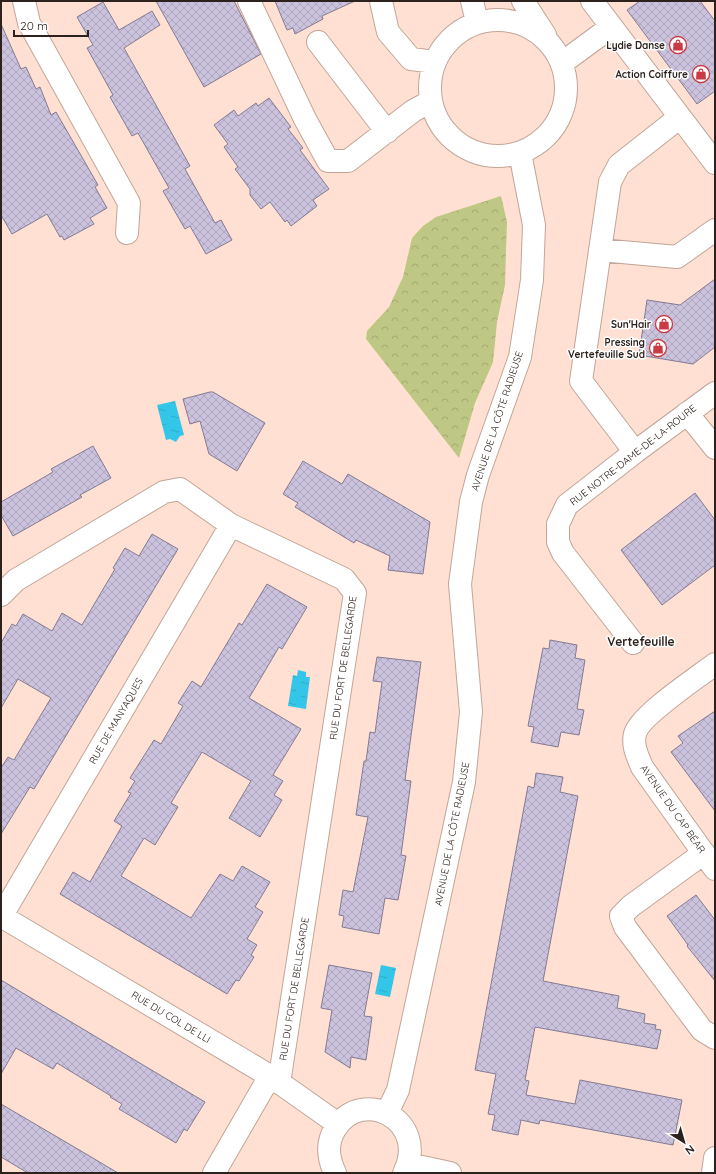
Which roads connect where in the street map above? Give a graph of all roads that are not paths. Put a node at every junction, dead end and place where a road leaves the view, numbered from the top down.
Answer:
1 (24, 1) edge
2 (249, 1) edge
3 (381, 1) edge
4 (472, 1) edge
5 (523, 1) edge
6 (592, 1) edge
7 (478, 22) junction
8 (610, 27) junction
9 (318, 42) dead end
10 (550, 42) junction
11 (434, 62) junction
12 (562, 63) junction
13 (430, 101) junction
14 (680, 117) junction
15 (388, 132) junction
16 (520, 153) junction
17 (715, 163) edge
18 (715, 230) edge
19 (127, 233) dead end
20 (600, 250) junction
21 (715, 393) edge
22 (687, 413) junction
23 (715, 448) edge
24 (635, 452) junction
25 (230, 525) junction
26 (1, 595) edge
27 (633, 643) dead end
28 (715, 664) edge
29 (709, 861) edge
30 (1, 916) edge
31 (715, 1038) edge
32 (275, 1080) junction
33 (387, 1113) junction
34 (338, 1124) junction
35 (715, 1158) edge
36 (406, 1168) edge
37 (214, 1173) edge
38 (335, 1173) edge
39 (450, 1173) edge
40 (713, 1173) edge

1 - 19 street
2 - 15 street
3 - 11 street
4 - 7 street
5 - 10 street
6 - 8 street
7 - 10 street
7 - 11 street
8 - 12 street
8 - 14 street
9 - 15 street
10 - 12 street
11 - 13 street
12 - 16 street
13 - 15 street
13 - 16 street
14 - 17 street
14 - 20 street
16 - 33 street, AVENUE DE LA CÔTE RADIEUSE
18 - 20 street
20 - 24 street
21 - 22 street, RUE NOTRE-DAME-DE-LA-ROURE
22 - 23 street
22 - 24 street, RUE NOTRE-DAME-DE-LA-ROURE
24 - 27 street, RUE NOTRE-DAME-DE-LA-ROURE
25 - 26 street, RUE DU FORT DE BELLEGARDE
25 - 30 street, RUE DE MANYAQUES
25 - 32 street, RUE DU FORT DE BELLEGARDE
28 - 29 street, AVENUE DU CAP BÉAR
29 - 31 street
30 - 32 street, RUE DU COL DE LLI
32 - 34 street, RUE DU COL DE LLI
32 - 37 street
33 - 34 street
33 - 36 street
34 - 38 street
35 - 40 street
36 - 39 street

